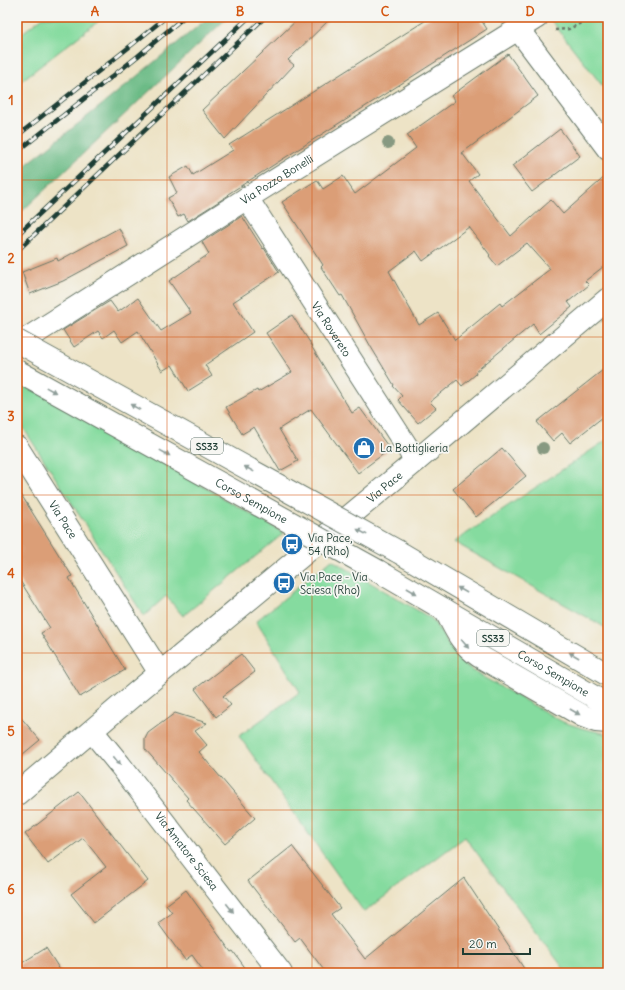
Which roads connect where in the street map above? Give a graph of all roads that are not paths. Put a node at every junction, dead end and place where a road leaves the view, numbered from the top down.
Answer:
1 (537, 17) edge
2 (518, 29) junction
3 (608, 149) edge
4 (247, 198) junction
5 (608, 299) edge
6 (17, 341) edge
7 (17, 345) edge
8 (17, 372) edge
9 (17, 447) edge
10 (416, 461) junction
11 (445, 610) junction
12 (160, 673) junction
13 (608, 675) edge
14 (608, 705) edge
15 (608, 722) edge
16 (92, 731) junction
17 (17, 794) edge
18 (281, 973) edge

1 - 2 main road, Via Pozzo Bonelli
2 - 3 main road
2 - 4 main road, Via Pozzo Bonelli
4 - 7 main road, Via Pozzo Bonelli
4 - 10 main road, Via Rovereto
5 - 10 main road, Via Pace
13 -> 6 main road, SS33, bridge
8 -> 11 main road, Corso Sempione / SS33, bridge
9 - 12 main road, Via Pace
10 - 12 main road, Via Pace
11 - 14 main road, Corso Sempione / SS33
11 -> 15 main road
12 - 16 main road, Via Pace
16 - 17 main road, Via Pace
16 -> 18 main road, Via Amatore Sciesa

